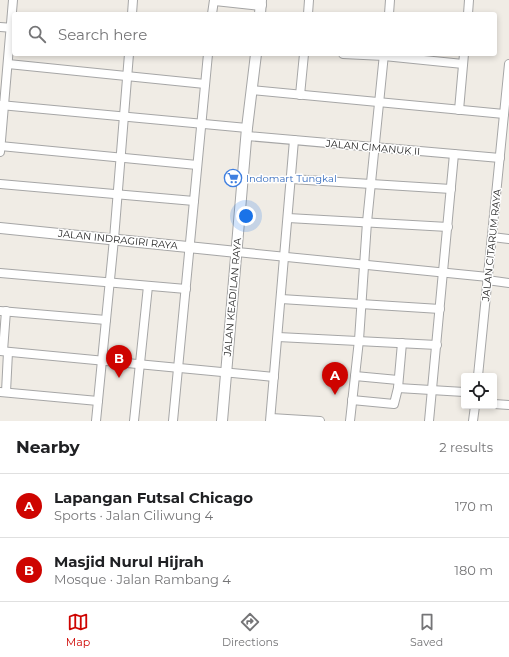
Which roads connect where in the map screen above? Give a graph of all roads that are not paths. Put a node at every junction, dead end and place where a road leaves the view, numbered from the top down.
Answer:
1 (13, 0) edge
2 (133, 0) edge
3 (215, 0) edge
4 (309, 0) edge
5 (390, 0) edge
6 (469, 0) edge
7 (261, 6) edge
8 (13, 12) edge
9 (132, 12) edge
10 (212, 12) edge
11 (308, 12) edge
12 (389, 12) edge
13 (468, 12) edge
14 (0, 27) edge
15 (12, 28) edge
16 (129, 56) edge
17 (208, 56) edge
18 (256, 56) edge
19 (304, 56) edge
20 (384, 56) edge
21 (393, 56) edge
22 (464, 56) edge
23 (8, 64) junction
24 (463, 64) junction
25 (509, 64) edge
26 (127, 76) junction
27 (205, 84) junction
28 (252, 90) junction
29 (300, 95) junction
30 (380, 102) junction
31 (2, 105) edge
32 (507, 108) edge
33 (459, 110) junction
34 (124, 116) junction
35 (202, 124) junction
36 (247, 132) junction
37 (294, 140) junction
38 (0, 146) edge
39 (375, 147) junction
40 (0, 152) edge
41 (454, 154) junction
42 (120, 157) junction
43 (500, 158) junction
44 (197, 165) junction
45 (291, 180) junction
46 (0, 184) edge
47 (371, 185) junction
48 (450, 189) junction
49 (117, 195) junction
50 (194, 201) junction
51 (288, 218) junction
52 (367, 222) junction
53 (448, 227) junction
54 (0, 228) edge
55 (492, 237) junction
56 (114, 239) junction
57 (509, 239) edge
58 (191, 246) junction
59 (237, 252) junction
60 (285, 258) junction
61 (364, 265) junction
62 (444, 272) junction
63 (0, 273) edge
64 (487, 279) junction
65 (110, 282) junction
66 (509, 283) edge
67 (148, 286) junction
68 (186, 289) junction
69 (281, 298) junction
70 (361, 303) junction
71 (440, 309) junction
72 (3, 311) edge
73 (106, 320) junction
74 (278, 337) junction
75 (359, 340) junction
76 (402, 343) junction
77 (437, 346) junction
78 (4, 351) edge
79 (102, 360) junction
80 (140, 365) junction
81 (179, 369) junction
82 (478, 373) edge
83 (225, 374) junction
84 (355, 376) junction
85 (274, 377) junction
86 (398, 384) junction
87 (432, 390) junction
88 (3, 392) edge
89 (461, 392) edge
90 (352, 400) junction
91 (98, 401) junction
92 (497, 404) edge
93 (509, 405) edge
94 (475, 409) edge
95 (271, 419) edge
96 (302, 420) edge
97 (96, 421) edge
98 (134, 421) edge
99 (173, 421) edge
100 (222, 421) edge
101 (320, 421) edge
102 (350, 421) edge
103 (429, 421) edge
104 (473, 421) edge

1 - 8 street
2 - 9 street
3 - 7 street
3 - 10 street
4 - 11 street
5 - 12 street
6 - 13 street
14 - 15 street
15 - 23 street
16 - 26 street
17 - 27 street
18 - 28 street, JALAN KEADILAN RAYA
19 - 29 street
20 - 30 street
21 - 24 street
22 - 24 street
23 - 26 street
23 - 31 street
24 - 33 street
25 - 32 street, JALAN CITARUM RAYA
26 - 27 street
26 - 34 street
27 - 35 street
28 - 29 street
28 - 36 street, JALAN KEADILAN RAYA
29 - 30 street
30 - 33 street
30 - 39 street
31 - 34 street, JALAN CIMANUK II
31 - 38 street
32 - 33 street
32 - 43 street, JALAN CITARUM RAYA
34 - 35 street, JALAN CIMANUK II
34 - 42 street
35 - 36 street, JALAN CIMANUK II
35 - 44 street
36 - 37 street, JALAN CIMANUK II
36 - 59 street, JALAN KEADILAN RAYA
37 - 39 street, JALAN CIMANUK II
37 - 45 street
38 - 40 street
38 - 42 street
39 - 41 street, JALAN CIMANUK II
39 - 47 street
41 - 43 street, JALAN CIMANUK II
41 - 48 street
42 - 44 street
42 - 49 street
43 - 55 street, JALAN CITARUM RAYA
44 - 50 street
45 - 47 street
45 - 51 street
46 - 49 street
47 - 48 street
47 - 52 street
48 - 53 street
49 - 50 street
49 - 56 street
50 - 58 street
51 - 52 street
51 - 60 street
52 - 53 street
52 - 61 street
53 - 62 street
54 - 56 street, JALAN INDRAGIRI RAYA
55 - 57 street
55 - 64 street, JALAN CITARUM RAYA
56 - 58 street, JALAN INDRAGIRI RAYA
56 - 65 street
58 - 59 street, JALAN INDRAGIRI RAYA
58 - 68 street
59 - 60 street
59 - 83 street, JALAN KEADILAN RAYA
60 - 61 street
60 - 69 street
61 - 62 street
61 - 70 street
62 - 64 street
62 - 71 street
63 - 65 street
64 - 66 street
64 - 82 street, JALAN CITARUM RAYA
65 - 67 street
65 - 73 street
67 - 68 street
67 - 80 street
68 - 81 street
69 - 70 street
69 - 74 street
70 - 71 street
70 - 75 street
71 - 77 street
72 - 73 street
72 - 78 street
73 - 79 street
74 - 75 street
74 - 85 street
75 - 76 street
75 - 84 street
76 - 77 street
76 - 86 street
77 - 87 street
78 - 79 street
78 - 88 street
79 - 80 street
79 - 91 street
80 - 81 street
80 - 98 street
81 - 83 street
81 - 99 street
83 - 85 street
83 - 100 street, JALAN KEADILAN RAYA
84 - 86 street
84 - 90 street
85 - 95 street
86 - 87 street
86 - 90 street
87 - 89 street
87 - 103 street
88 - 91 street
90 - 102 street
91 - 97 street
92 - 93 street
94 - 104 street
95 - 96 street
96 - 101 street

